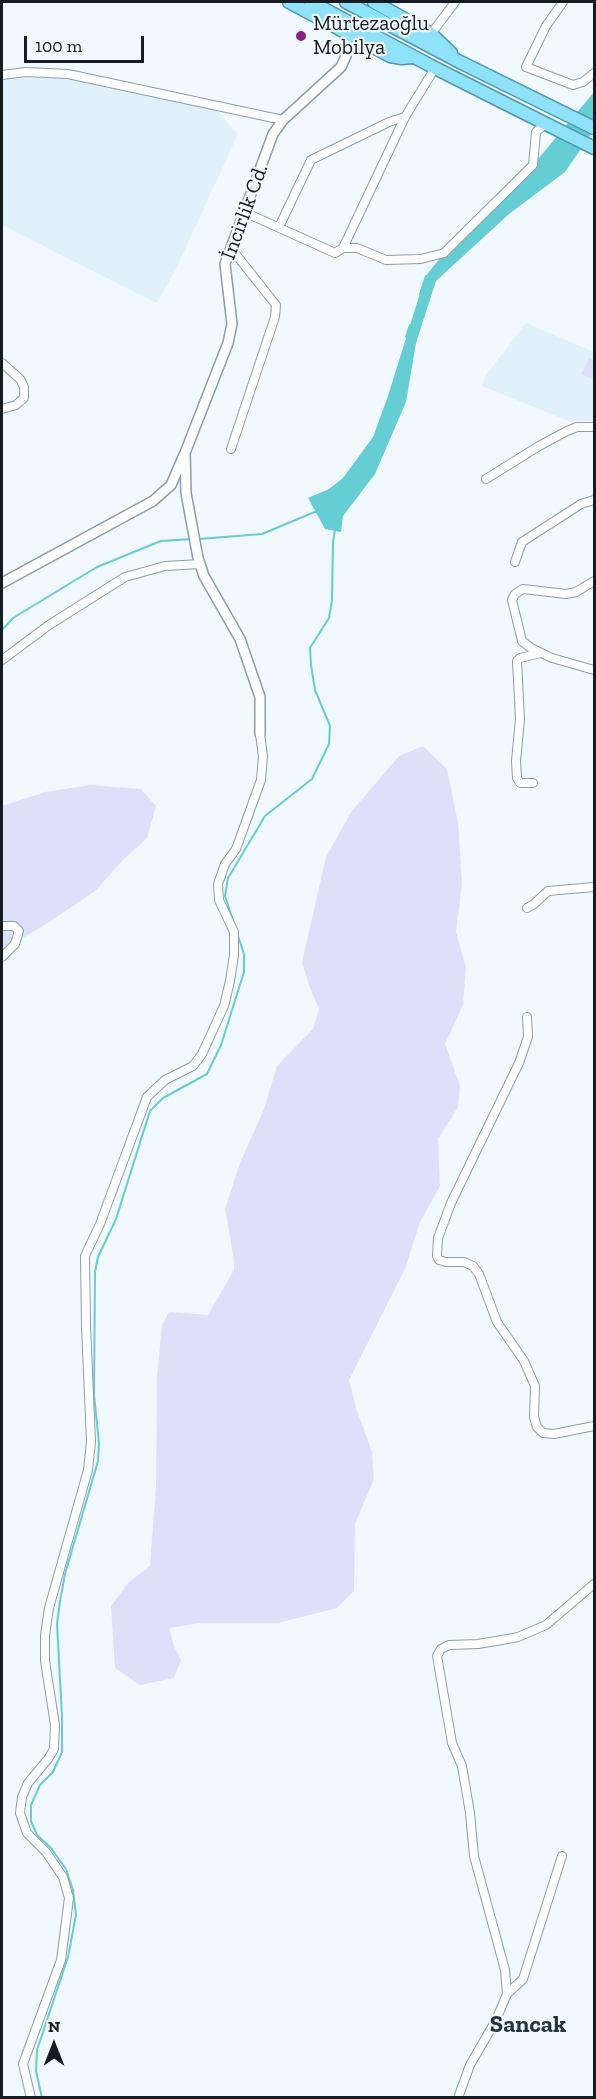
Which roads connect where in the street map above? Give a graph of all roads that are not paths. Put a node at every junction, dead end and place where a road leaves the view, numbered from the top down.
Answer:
1 (289, 2) edge
2 (311, 2) edge
3 (346, 2) edge
4 (374, 2) edge
5 (455, 2) edge
6 (563, 2) edge
7 (347, 34) junction
8 (431, 34) junction
9 (414, 56) junction
10 (460, 62) junction
11 (435, 68) junction
12 (594, 73) edge
13 (2, 75) edge
14 (405, 117) junction
15 (283, 120) junction
16 (549, 126) junction
17 (594, 128) edge
18 (594, 148) edge
19 (244, 212) junction
20 (279, 227) junction
21 (230, 247) junction
22 (342, 248) junction
23 (2, 363) edge
24 (2, 409) edge
25 (594, 427) edge
26 (231, 449) dead end
27 (184, 453) junction
28 (486, 479) dead end
29 (594, 500) edge
30 (199, 561) junction
31 (515, 562) dead end
32 (594, 581) edge
33 (2, 583) edge
34 (541, 653) junction
35 (2, 660) edge
36 (594, 670) edge
37 (260, 734) joint
38 (533, 783) dead end
39 (594, 887) edge
40 (527, 908) dead end
41 (2, 926) edge
42 (2, 957) edge
43 (528, 1017) dead end
44 (594, 1426) edge
45 (594, 1584) edge
46 (562, 1856) dead end
47 (507, 1994) junction
48 (31, 2097) edge
49 (458, 2097) edge

1 - 7 highway
2 - 9 highway
3 - 10 highway
4 - 8 highway
5 - 8 street
6 - 12 street
7 - 9 highway
7 - 15 street, İncirlik Cd.
8 - 10 highway
9 - 11 highway
10 - 17 highway
11 - 14 street
11 - 16 highway
13 - 15 street
14 - 20 street
14 - 22 street
15 - 19 street, İncirlik Cd.
16 - 18 highway
16 - 22 street
19 - 20 street
19 - 21 street, İncirlik Cd.
20 - 22 street
21 - 26 street
21 - 27 street, İncirlik Cd.
23 - 24 street
25 - 28 street
27 - 30 street, İncirlik Cd.
27 - 33 street
29 - 31 street
30 - 35 street
30 - 37 street, İncirlik Cd.
32 - 34 street
34 - 36 street
34 - 38 street
37 - 48 street
39 - 40 street
41 - 42 street
43 - 44 street
45 - 47 street
46 - 47 street
47 - 49 street

